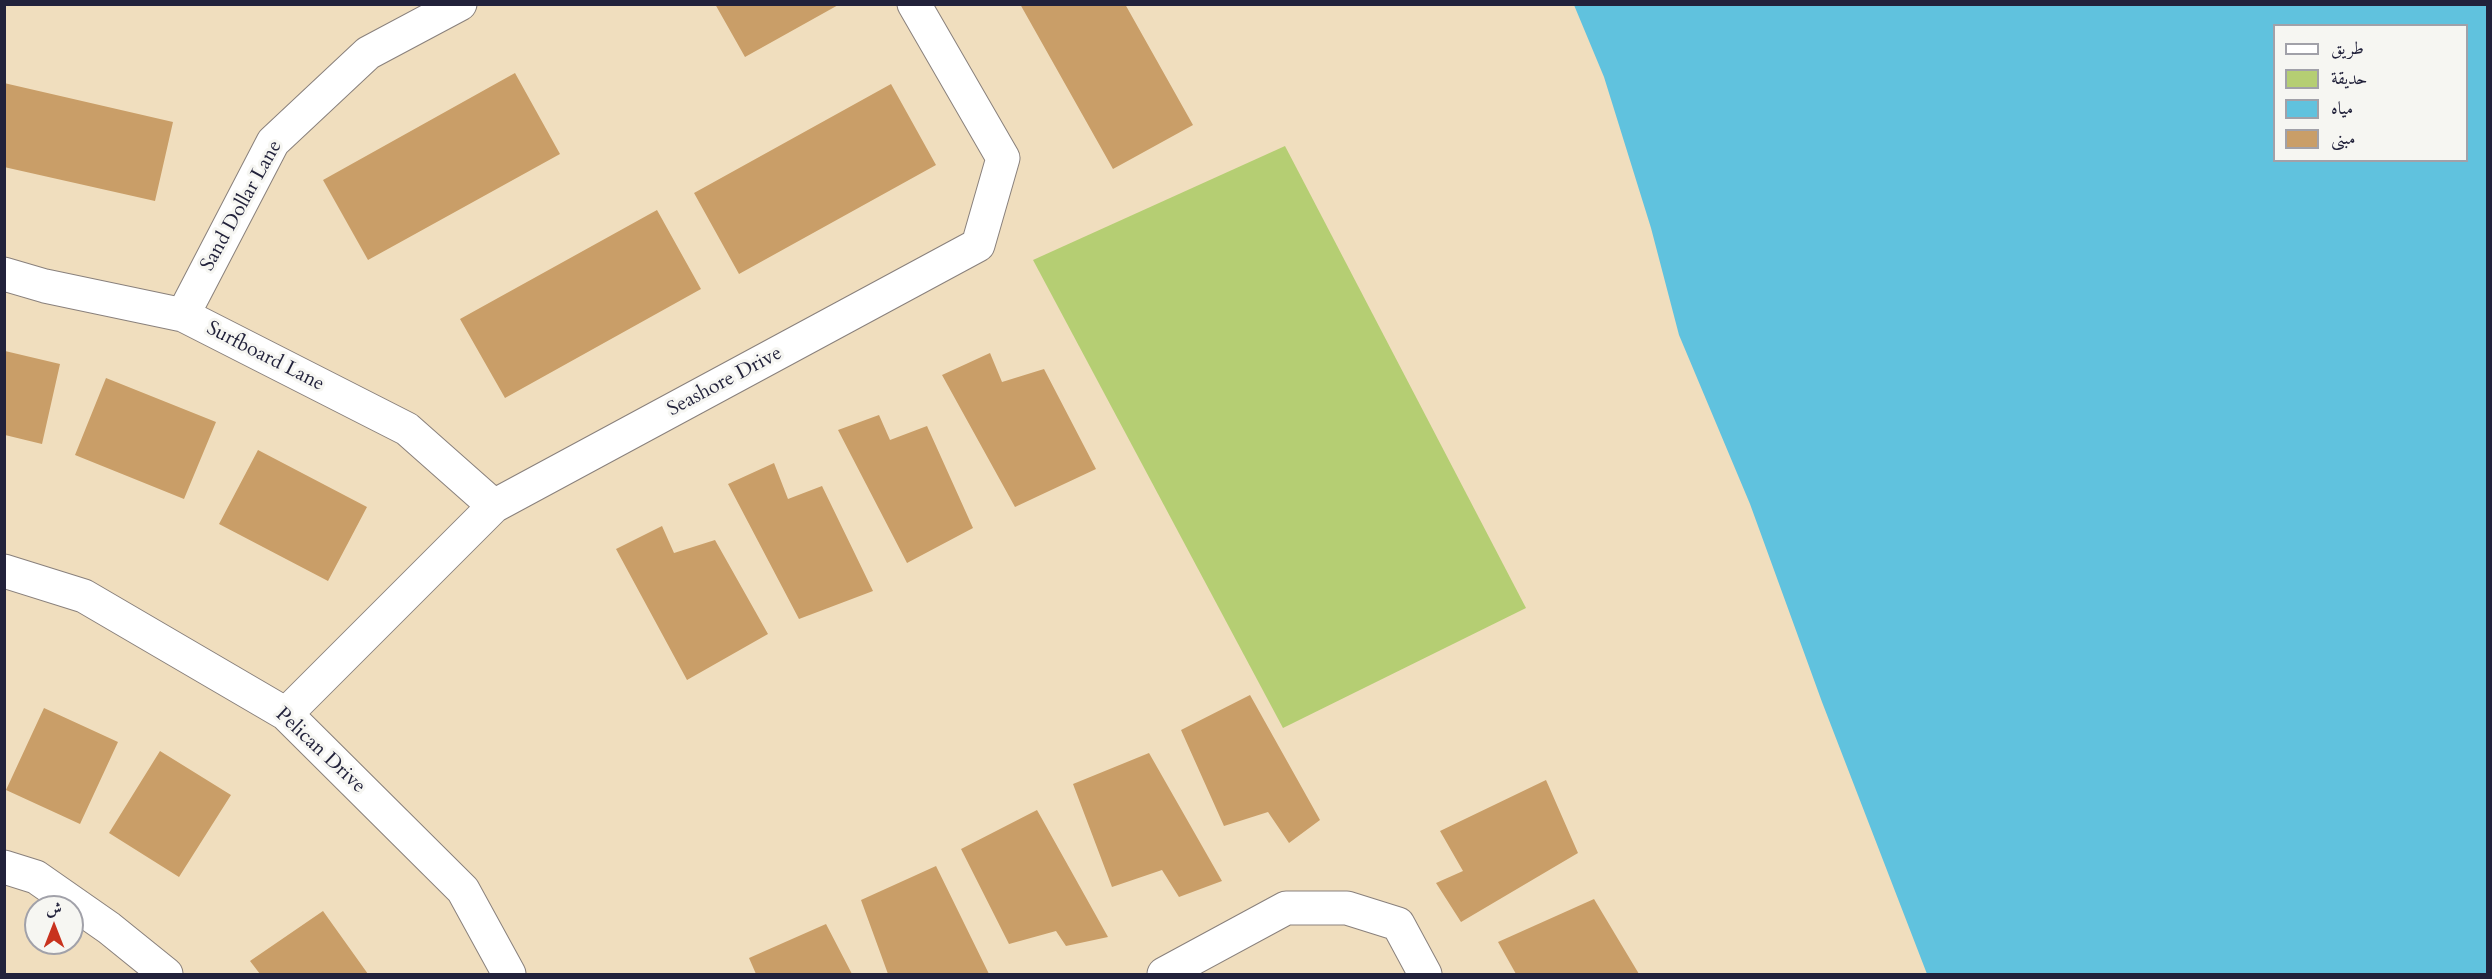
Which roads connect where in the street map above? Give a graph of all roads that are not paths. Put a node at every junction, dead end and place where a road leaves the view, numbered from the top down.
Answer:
1 (460, 4) edge
2 (914, 4) edge
3 (4, 274) edge
4 (183, 315) junction
5 (494, 506) junction
6 (4, 570) edge
7 (286, 714) junction
8 (4, 867) edge
9 (166, 975) edge
10 (509, 975) edge
11 (1164, 975) edge
12 (1425, 975) edge

1 - 4 street, Sand Dollar Lane
2 - 5 street, Seashore Drive
3 - 4 street, Surfboard Lane
4 - 5 street, Surfboard Lane
5 - 7 street, Seashore Drive
6 - 7 street, Pelican Drive
7 - 10 street, Pelican Drive
8 - 9 street
11 - 12 street

